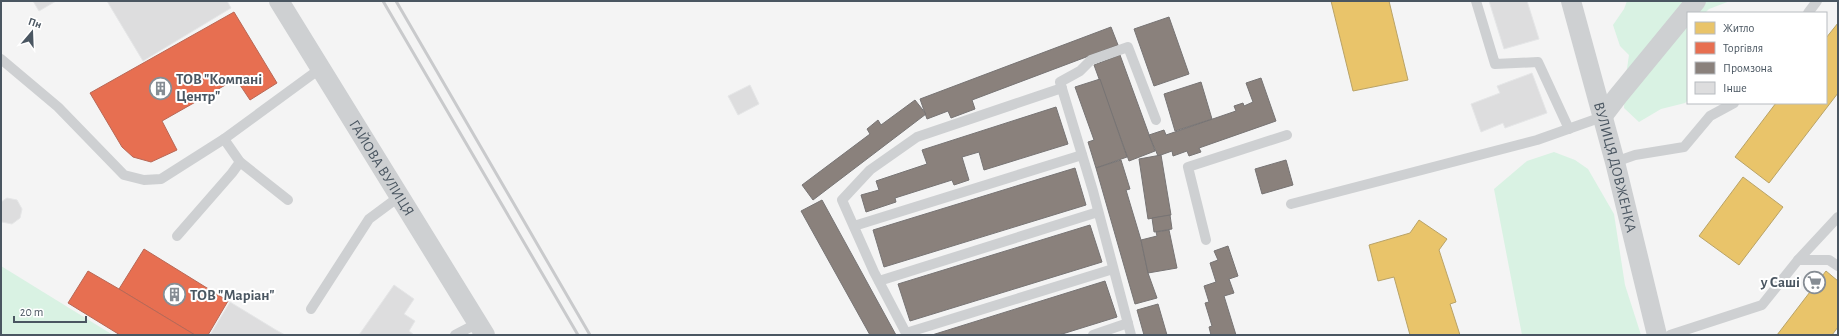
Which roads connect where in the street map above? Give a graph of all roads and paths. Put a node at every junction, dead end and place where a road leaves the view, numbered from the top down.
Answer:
1 (279, 1) edge
2 (1476, 1) edge
3 (1571, 1) edge
4 (1696, 1) edge
5 (1817, 1) edge
6 (1809, 12) edge
7 (1, 59) edge
8 (321, 68) junction
9 (1062, 88) junction
10 (1732, 104) edge
11 (1602, 117) junction
12 (1156, 120) dead end
13 (1569, 129) junction
14 (1287, 135) dead end
15 (224, 139) junction
16 (1082, 155) junction
17 (240, 162) junction
18 (1615, 162) junction
19 (400, 196) junction
20 (288, 200) dead end
21 (1291, 204) dead end
22 (1098, 212) junction
23 (1838, 217) edge
24 (854, 226) junction
25 (177, 236) dead end
26 (1206, 240) dead end
27 (1798, 260) junction
28 (1838, 266) edge
29 (1113, 269) junction
30 (879, 281) junction
31 (312, 309) dead end
32 (1128, 323) junction
33 (481, 329) edge
34 (906, 334) edge
35 (455, 335) edge
36 (1092, 335) edge
37 (1131, 335) edge
38 (1657, 335) edge
39 (1670, 335) edge

1 - 8 street, ГАЙОВА ВУЛИЦЯ
2 - 13 lane
3 - 11 street, ВУЛИЦЯ ДОВЖЕНКА
4 - 11 street
5 - 6 lane
7 - 15 lane
8 - 15 lane
8 - 19 street, ГАЙОВА ВУЛИЦЯ
9 - 12 lane
9 - 16 lane
9 - 24 lane
10 - 18 lane
11 - 13 lane
11 - 18 street, ВУЛИЦЯ ДОВЖЕНКА
13 - 21 lane
14 - 26 lane
15 - 17 lane
16 - 22 lane
16 - 24 lane
17 - 20 lane
17 - 25 lane
18 - 38 street, ВУЛИЦЯ ДОВЖЕНКА
19 - 31 lane
19 - 33 street, ГАЙОВА ВУЛИЦЯ
22 - 29 lane
22 - 30 lane
23 - 27 lane
24 - 30 lane
27 - 28 lane
27 - 39 lane
29 - 32 lane
29 - 34 lane
30 - 34 lane
32 - 36 lane
32 - 37 lane
33 - 35 lane

